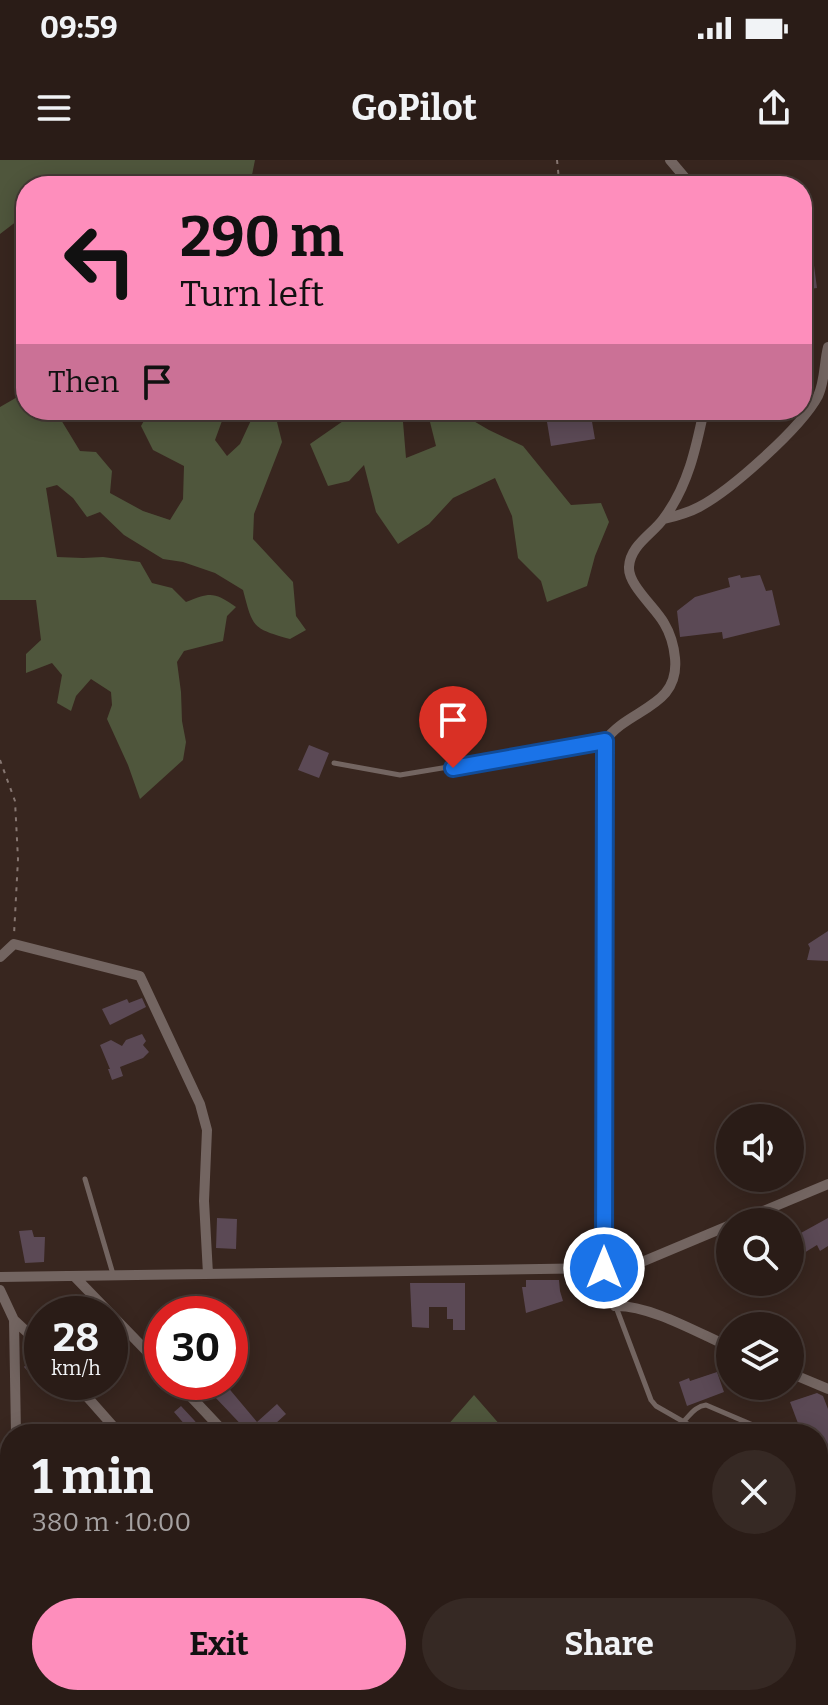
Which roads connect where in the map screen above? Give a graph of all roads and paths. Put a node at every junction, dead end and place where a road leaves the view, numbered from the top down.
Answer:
1 (670, 160) edge
2 (684, 176) edge
3 (828, 347) edge
4 (812, 404) edge
5 (701, 420) edge
6 (801, 420) edge
7 (664, 519) junction
8 (605, 741) junction
9 (0, 760) edge
10 (334, 763) dead end
11 (14, 944) junction
12 (0, 957) edge
13 (85, 1179) dead end
14 (828, 1184) edge
15 (771, 1208) edge
16 (716, 1231) edge
17 (604, 1268) junction
18 (208, 1274) junction
19 (113, 1275) junction
20 (74, 1276) junction
21 (0, 1277) edge
22 (0, 1290) edge
23 (615, 1306) junction
24 (14, 1320) junction
25 (24, 1329) edge
26 (716, 1341) edge
27 (144, 1348) edge
28 (804, 1379) edge
29 (828, 1389) edge
30 (90, 1400) edge
31 (194, 1400) edge
32 (684, 1421) junction
33 (16, 1424) edge
34 (111, 1424) edge
35 (217, 1424) edge
36 (689, 1424) edge
37 (751, 1424) edge

1 - 2 street
3 - 4 street
5 - 7 street
6 - 7 street
7 - 8 street
8 - 10 lane
8 - 17 street
9 - 11 path
11 - 12 street
11 - 18 street
13 - 19 lane
14 - 15 street
16 - 17 street
17 - 18 street
17 - 23 street
18 - 19 street
19 - 20 street
20 - 21 street
20 - 27 street
22 - 24 street
23 - 26 street
23 - 32 lane
24 - 25 street
24 - 33 street
28 - 29 street
30 - 34 street
31 - 35 street
32 - 36 lane
32 - 37 lane

